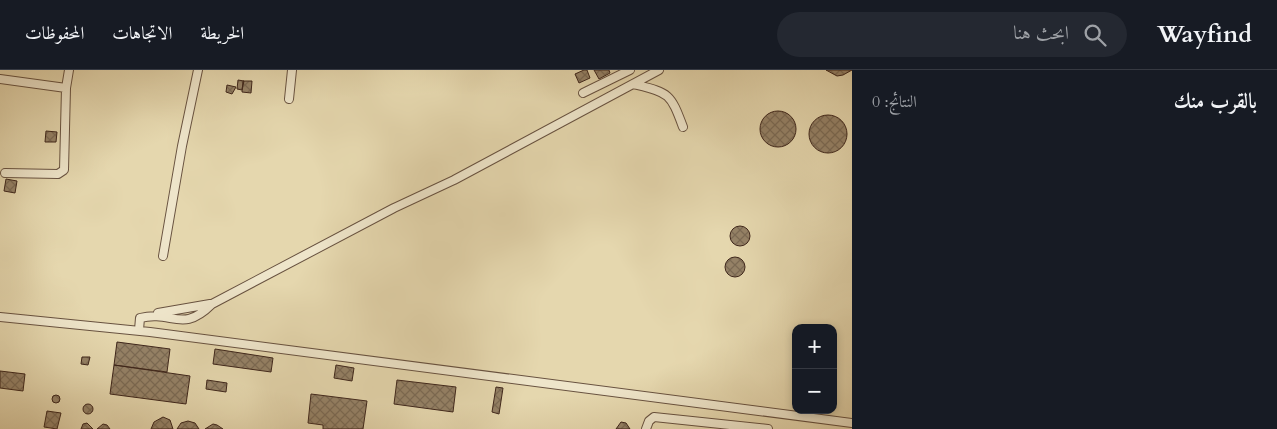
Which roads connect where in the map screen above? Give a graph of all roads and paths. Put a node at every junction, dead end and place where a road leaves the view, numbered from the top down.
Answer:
1 (69, 70) edge
2 (198, 70) edge
3 (292, 70) edge
4 (630, 70) edge
5 (659, 70) edge
6 (614, 74) edge
7 (0, 78) edge
8 (633, 84) junction
9 (66, 88) junction
10 (583, 93) dead end
11 (289, 99) dead end
12 (683, 128) dead end
13 (5, 173) dead end
14 (163, 256) dead end
15 (0, 316) edge
16 (139, 330) junction
17 (852, 423) edge
18 (646, 429) edge
19 (768, 429) edge

1 - 9 street
2 - 14 street
3 - 11 street
4 - 6 street
5 - 8 street
6 - 10 street
7 - 9 street
8 - 12 street
8 - 16 street
9 - 13 street
15 - 16 street
16 - 17 street
18 - 19 street

